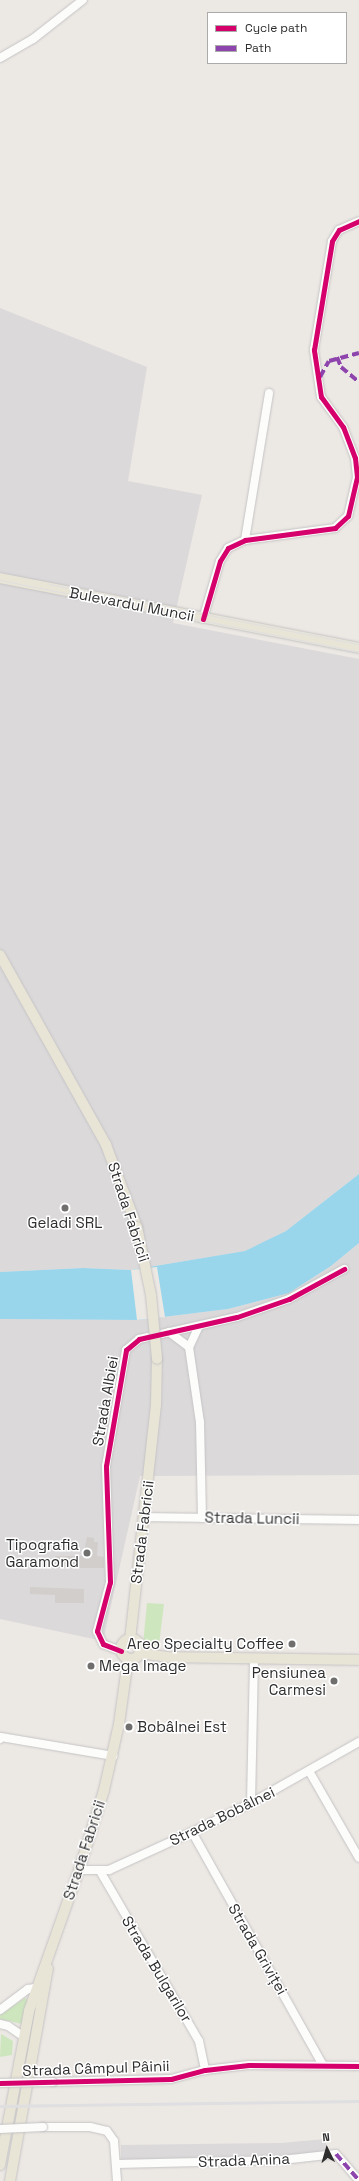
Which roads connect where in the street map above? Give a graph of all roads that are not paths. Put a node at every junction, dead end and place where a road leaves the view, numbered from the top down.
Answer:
1 (83, 0) edge
2 (0, 58) edge
3 (359, 221) edge
4 (269, 394) dead end
5 (245, 540) junction
6 (0, 578) edge
7 (203, 619) junction
8 (359, 648) edge
9 (0, 955) edge
10 (344, 1269) dead end
11 (199, 1326) junction
12 (169, 1332) junction
13 (189, 1347) junction
14 (144, 1517) junction
15 (202, 1518) junction
16 (359, 1520) edge
17 (130, 1640) junction
18 (140, 1653) junction
19 (124, 1655) junction
20 (254, 1659) junction
21 (359, 1660) edge
22 (0, 1738) edge
23 (359, 1742) edge
24 (113, 1756) junction
25 (309, 1771) junction
26 (251, 1803) junction
27 (192, 1832) junction
28 (359, 1858) edge
29 (79, 1870) junction
30 (100, 1871) junction
31 (52, 1946) junction
32 (35, 1988) junction
33 (43, 1996) junction
34 (0, 2010) edge
35 (0, 2024) edge
36 (23, 2036) junction
37 (323, 2065) junction
38 (359, 2066) edge
39 (205, 2070) junction
40 (0, 2083) edge
41 (0, 2129) edge
42 (117, 2164) junction
43 (0, 2165) edge
44 (359, 2180) edge
45 (10, 2181) edge
46 (117, 2181) edge

1 - 2 street
3 - 5 street
4 - 5 street
5 - 7 street
6 - 7 main road, Bulevardul Muncii
7 - 8 main road, Bulevardul Muncii
9 - 14 main road, Strada Fabricii, bridge
10 - 11 street, Strada Albiei
11 - 12 street, Strada Albiei
11 - 13 street
12 - 13 street
12 - 19 street, Strada Albiei
13 - 15 street
14 - 15 street, Strada Luncii
14 - 17 main road, Strada Fabricii
15 - 16 street, Strada Luncii
17 - 18 main road
17 - 19 main road
18 - 19 main road
18 - 20 main road
19 - 24 main road, Strada Fabricii
20 - 21 main road
20 - 26 street
22 - 24 street
23 - 25 street, Strada Bobâlnei
24 - 29 main road, Strada Fabricii
25 - 26 street, Strada Bobâlnei
25 - 28 street
26 - 27 street, Strada Bobâlnei
27 - 30 street, Strada Bobâlnei
27 - 37 street, Strada Griviței
29 - 30 street, Strada Bobâlnei
29 - 31 main road, Strada Fabricii
30 - 39 street, Strada Bulgarilor
31 - 32 main road, Strada Fabricii
31 - 33 main road, Strada Fabricii
32 - 33 street
32 - 34 street
32 - 36 main road, Strada Fabricii
33 - 45 main road, Strada Fabricii
35 - 36 street
36 - 43 main road, Strada Fabricii
37 - 38 street, Strada Câmpul Pâinii
37 - 39 street, Strada Câmpul Pâinii
39 - 40 street, Strada Câmpul Pâinii, bridge
41 - 42 street, bridge
42 - 44 street, Strada Anina
42 - 46 street

